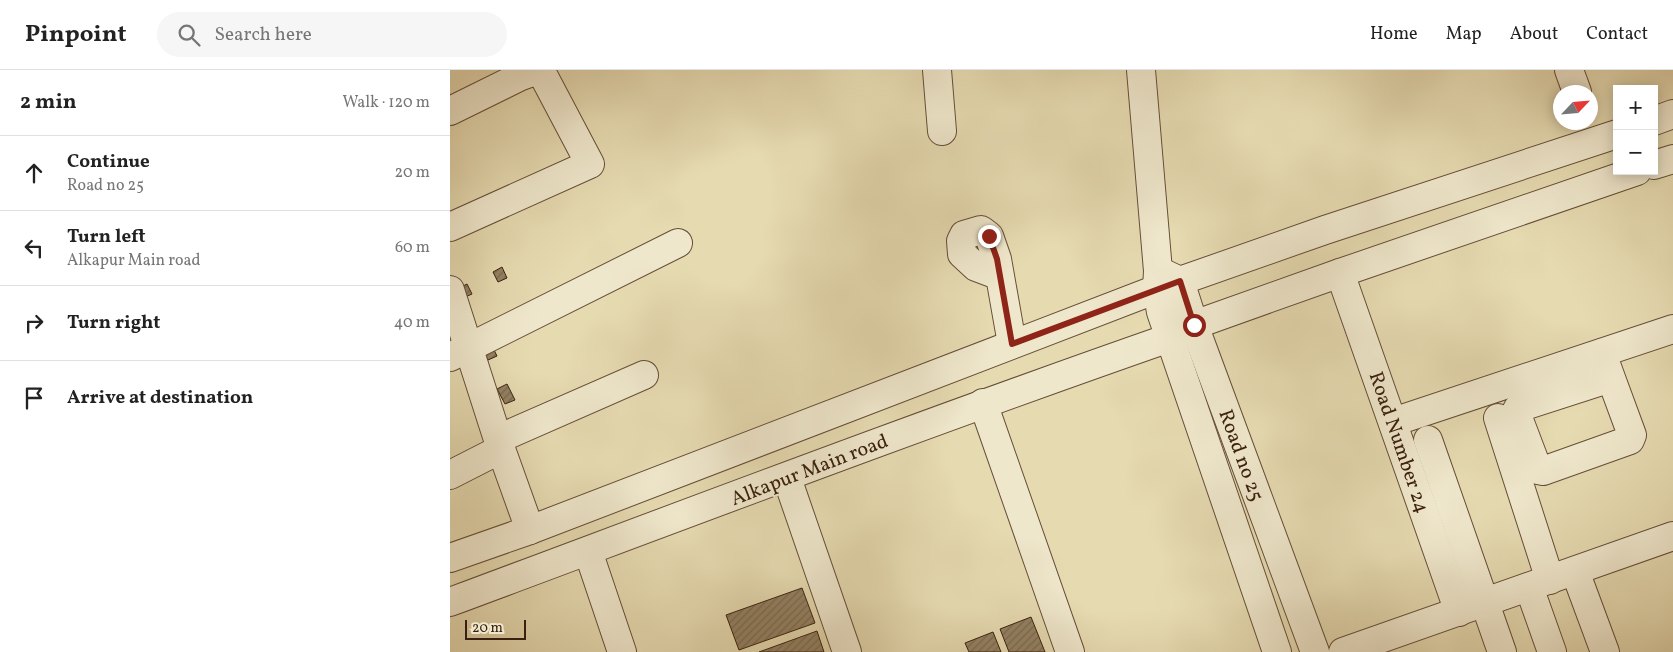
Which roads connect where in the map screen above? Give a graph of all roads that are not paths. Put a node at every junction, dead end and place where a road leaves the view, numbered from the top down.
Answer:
1 (937, 70) edge
2 (1141, 70) edge
3 (1569, 70) edge
4 (1574, 85) edge
5 (450, 111) edge
6 (1673, 114) edge
7 (1658, 120) edge
8 (942, 131) dead end
9 (1600, 133) edge
10 (1673, 159) edge
11 (1658, 164) edge
12 (1625, 175) edge
13 (450, 227) edge
14 (678, 243) dead end
15 (1340, 273) junction
16 (1000, 276) dead end
17 (1165, 281) junction
18 (450, 290) edge
19 (1194, 325) junction
20 (1673, 329) edge
21 (1169, 338) junction
22 (1012, 344) junction
23 (459, 353) edge
24 (644, 374) dead end
25 (983, 403) junction
26 (1498, 418) dead end
27 (1393, 422) junction
28 (1428, 440) dead end
29 (500, 444) junction
30 (450, 475) edge
31 (787, 478) junction
32 (530, 530) junction
33 (1673, 536) edge
34 (588, 551) junction
35 (450, 558) edge
36 (1551, 579) junction
37 (450, 602) edge
38 (1486, 602) junction
39 (1459, 612) junction
40 (622, 652) edge
41 (847, 652) edge
42 (1070, 652) edge
43 (1277, 652) edge
44 (1315, 652) edge
45 (1344, 652) edge
46 (1502, 652) edge
47 (1552, 652) edge
48 (1605, 652) edge

1 - 8 street
2 - 17 street
3 - 4 street
5 - 13 street
6 - 7 street
9 - 17 street
10 - 11 street
12 - 15 street, Alkapur Main road
14 - 23 street
15 - 19 street, Alkapur Main road
15 - 27 street, Road Number 24
16 - 22 street
17 - 19 street, Road no 25
17 - 21 street, Road no 25
17 - 22 street
18 - 23 street
19 - 21 street, Alkapur Main road
19 - 44 street, Road no 25
20 - 27 street
21 - 25 street, Alkapur Main road
21 - 43 street, Road no 25
22 - 32 street
23 - 29 street
24 - 29 street
25 - 31 street, Alkapur Main road
25 - 42 street
26 - 36 street
27 - 39 street, Road Number 24
28 - 38 street
29 - 30 street
29 - 32 street
31 - 34 street, Alkapur Main road
31 - 41 street
32 - 35 street
33 - 36 street
34 - 37 street, Alkapur Main road
34 - 40 street
36 - 38 street
36 - 47 street
36 - 48 street
38 - 39 street
38 - 46 street
39 - 45 street

